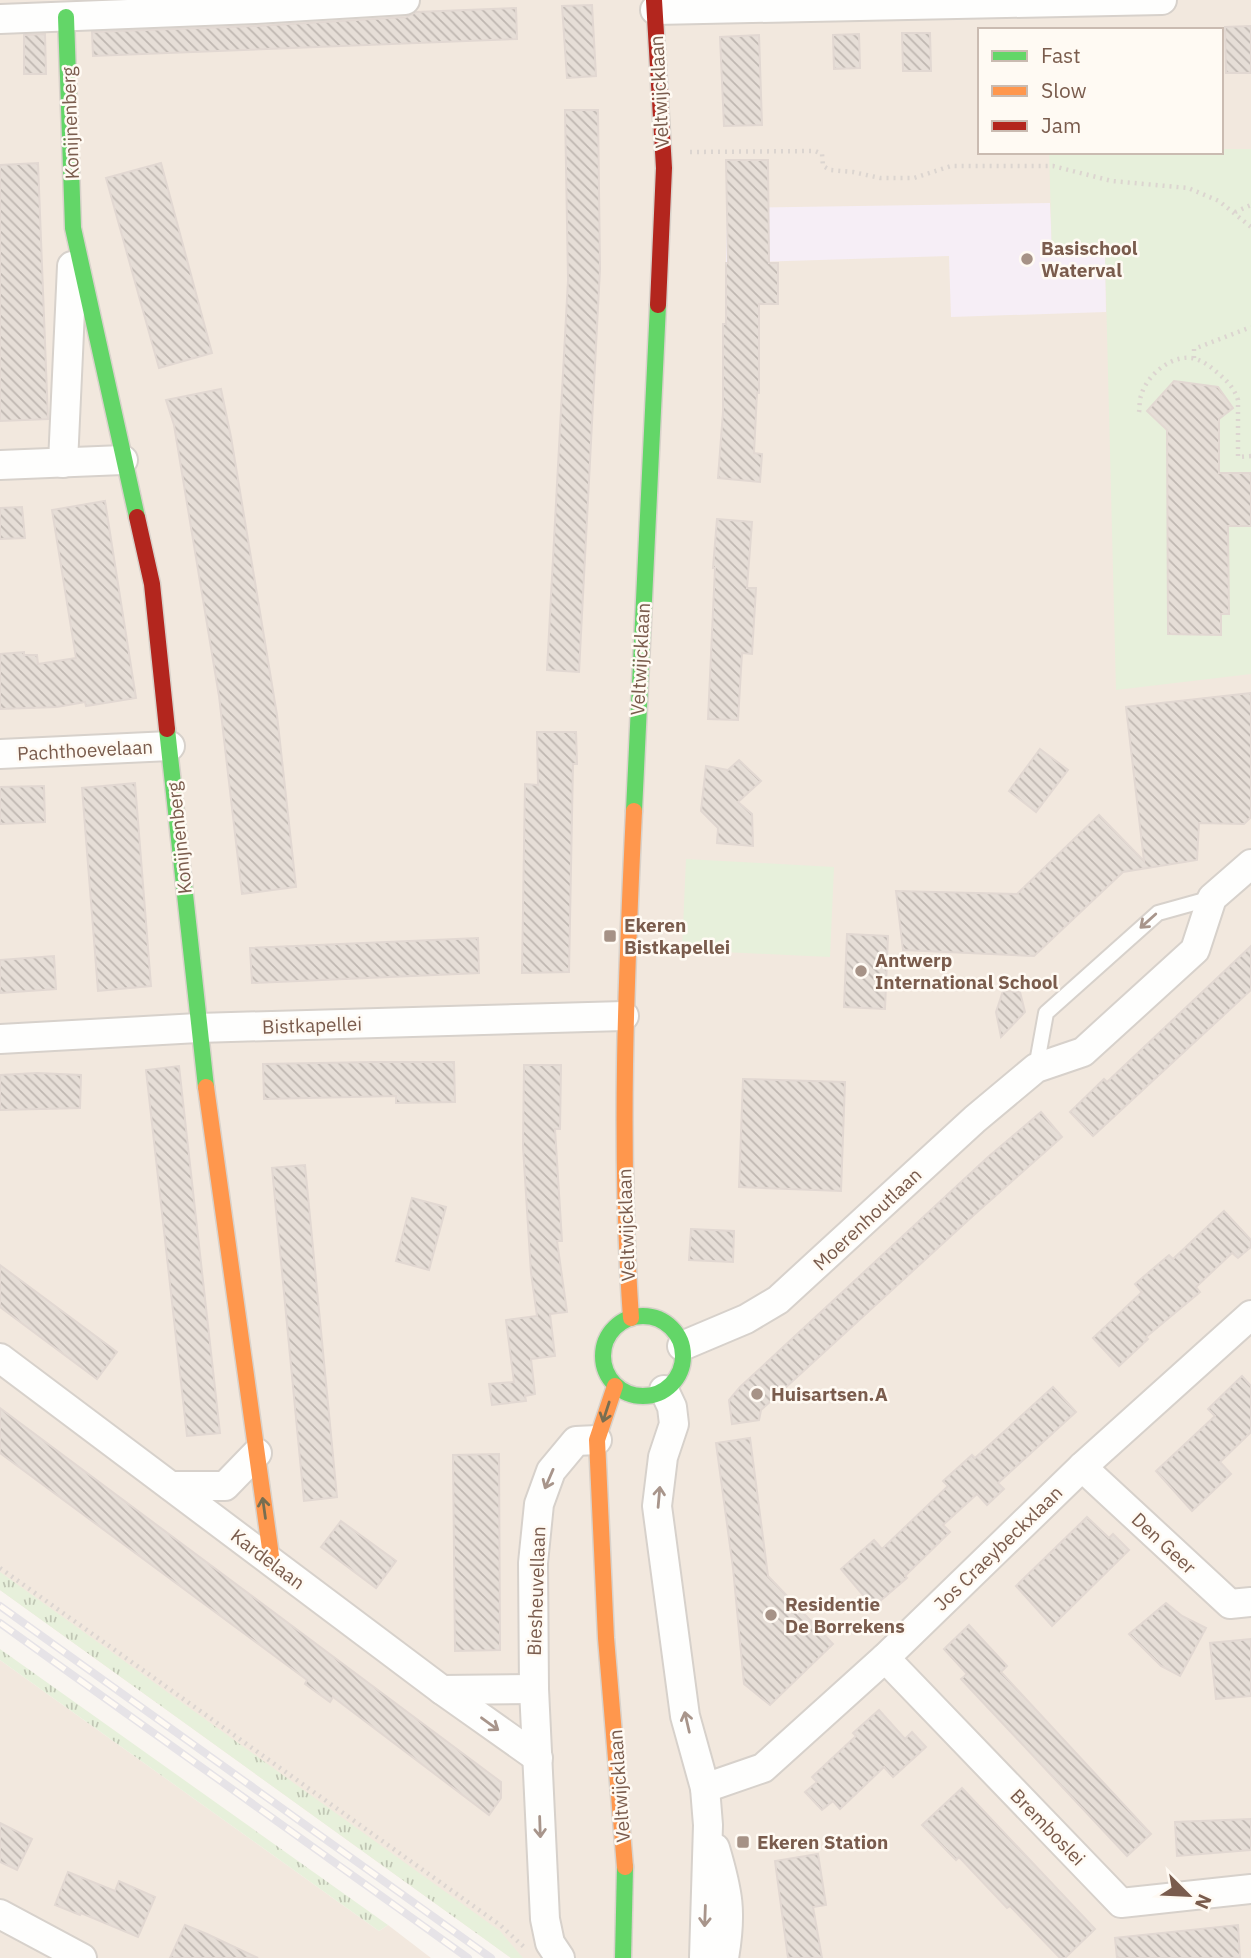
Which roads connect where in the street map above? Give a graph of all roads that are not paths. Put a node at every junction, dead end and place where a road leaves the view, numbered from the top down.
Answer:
1 (405, 0) edge
2 (1162, 0) edge
3 (654, 5) edge
4 (66, 17) junction
5 (0, 19) edge
6 (73, 228) junction
7 (123, 460) junction
8 (63, 463) junction
9 (0, 465) edge
10 (170, 746) junction
11 (0, 754) edge
12 (1251, 864) edge
13 (1212, 898) junction
14 (624, 1016) junction
15 (198, 1028) junction
16 (0, 1039) edge
17 (1036, 1068) junction
18 (1251, 1315) edge
19 (631, 1318) junction
20 (682, 1346) junction
21 (0, 1358) edge
22 (615, 1385) junction
23 (651, 1393) junction
24 (627, 1414) dead end
25 (606, 1441) junction
26 (257, 1453) junction
27 (1082, 1467) junction
28 (171, 1486) junction
29 (272, 1563) junction
30 (1251, 1602) edge
31 (885, 1658) junction
32 (534, 1689) junction
33 (442, 1690) junction
34 (538, 1758) junction
35 (705, 1788) junction
36 (708, 1825) junction
37 (1251, 1889) edge
38 (0, 1914) edge
39 (82, 1958) edge
40 (559, 1958) edge
41 (623, 1958) edge
42 (704, 1958) edge
43 (724, 1958) edge

1 - 4 street
2 - 3 street
3 - 14 street, Veltwijcklaan
4 - 5 street
4 - 6 street, Konijnenberg
6 - 7 street, Konijnenberg
6 - 8 street, Konijnenberg
7 - 8 street
7 - 10 street, Konijnenberg
8 - 9 street
10 - 11 street, Pachthoevelaan
10 - 15 street, Konijnenberg
12 - 13 street
13 - 17 street, Moerenhoutlaan
13 -> 17 lane
14 - 15 street, Bistkapellei
14 - 19 street, Veltwijcklaan
15 - 16 street, Bistkapellei
15 - 26 street, Konijnenberg
17 - 20 street, Moerenhoutlaan
18 - 27 street, Jos Craeybeckxlaan
19 - 20 street
19 - 22 street
20 - 23 street
21 - 28 street, Kardelaan
22 - 23 street
22 -> 25 street, Veltwijcklaan
23 - 24 street
35 -> 23 street
25 -> 32 street, Biesheuvellaan
25 - 41 street, Veltwijcklaan
26 - 28 street
29 -> 26 street, Konijnenberg
27 - 30 street, Den Geer
27 - 31 street, Jos Craeybeckxlaan
28 - 29 street, Kardelaan
29 - 33 street, Kardelaan
31 - 35 street, Jos Craeybeckxlaan
31 - 37 street, Bremboslei
32 - 33 street
32 - 34 street, Biesheuvellaan
33 -> 34 street, Kardelaan
34 -> 40 street, Biesheuvellaan
35 - 36 street
36 -> 42 street
36 - 43 street
38 - 39 street

